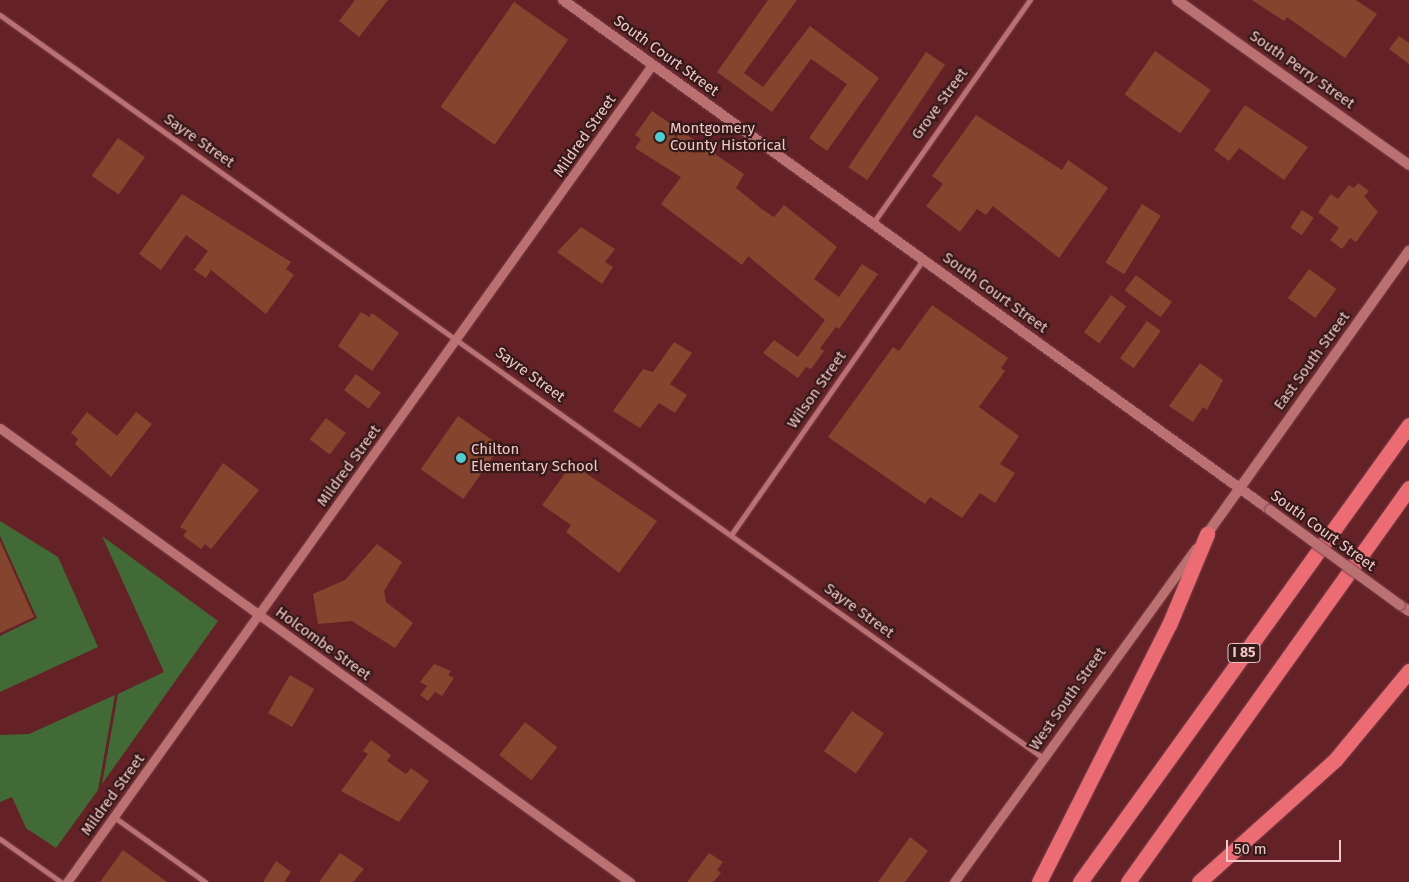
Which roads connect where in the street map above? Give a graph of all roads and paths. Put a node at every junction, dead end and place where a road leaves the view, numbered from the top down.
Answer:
1 (563, 0) edge
2 (1030, 0) edge
3 (1178, 0) edge
4 (0, 15) edge
5 (652, 65) junction
6 (1409, 165) edge
7 (872, 224) junction
8 (1409, 251) edge
9 (923, 260) junction
10 (458, 338) junction
11 (1409, 425) edge
12 (0, 428) edge
13 (1239, 488) junction
14 (1409, 488) edge
15 (1207, 534) junction
16 (731, 535) junction
17 (1409, 612) edge
18 (260, 615) junction
19 (1409, 671) edge
20 (1403, 685) edge
21 (1043, 758) junction
22 (114, 817) junction
23 (0, 839) edge
24 (61, 882) edge
25 (68, 882) edge
26 (205, 882) edge
27 (630, 882) edge
28 (954, 882) edge
29 (1039, 882) edge
30 (1080, 882) edge
31 (1128, 882) edge
32 (1198, 882) edge

1 - 5 main road, South Court Street
2 - 7 street, Grove Street
3 - 6 main road, South Perry Street
4 - 10 street, Sayre Street
5 - 7 main road, South Court Street
5 - 10 street, Mildred Street
7 - 9 main road, South Court Street
8 - 13 main road, East South Street
9 - 13 main road, South Court Street
9 - 16 street, Wilson Street
10 - 16 street, Sayre Street
10 - 18 street, Mildred Street
11 - 30 highway, I 85
12 - 18 street, Holcombe Street
13 - 15 main road, East South Street
13 - 17 main road, South Court Street, bridge
14 - 31 highway, I 85
15 - 21 street, West South Street
15 - 29 highway
16 - 21 street, Sayre Street
18 - 22 street, Mildred Street
18 - 27 street, Holcombe Street
19 - 20 highway
20 - 32 highway
21 - 28 street, West South Street
22 - 25 street, Mildred Street
22 - 26 street
23 - 24 street

